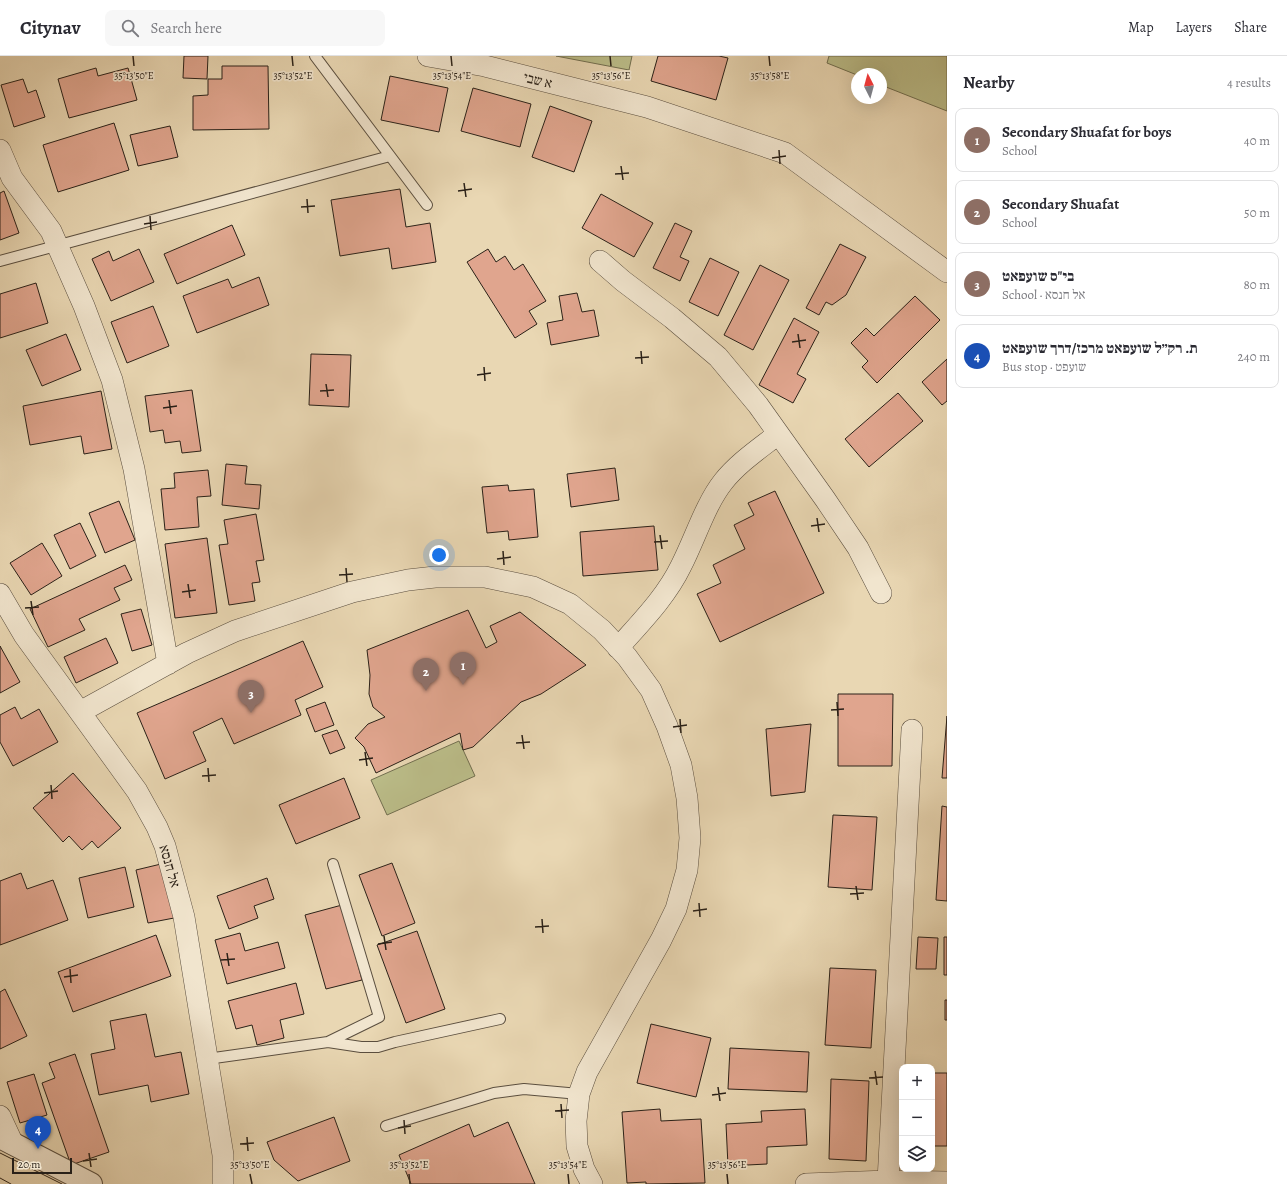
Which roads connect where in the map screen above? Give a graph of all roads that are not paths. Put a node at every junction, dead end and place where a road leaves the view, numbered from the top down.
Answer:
1 (315, 56) edge
2 (428, 56) edge
3 (0, 150) edge
4 (390, 156) junction
5 (427, 205) dead end
6 (57, 245) junction
7 (0, 261) edge
8 (600, 261) dead end
9 (947, 272) edge
10 (778, 434) junction
11 (881, 593) dead end
12 (0, 594) edge
13 (618, 648) junction
14 (168, 664) junction
15 (80, 712) junction
16 (912, 730) dead end
17 (333, 864) dead end
18 (500, 1019) dead end
19 (328, 1042) junction
20 (207, 1058) junction
21 (579, 1094) junction
22 (0, 1116) edge
23 (386, 1126) dead end
24 (7, 1140) edge
25 (888, 1181) junction
26 (947, 1182) edge
27 (92, 1184) edge
28 (223, 1184) edge
29 (592, 1184) edge
30 (806, 1184) edge

1 - 4 lane
2 - 9 street, א שבי
3 - 6 street
4 - 5 lane
4 - 6 lane
6 - 7 lane
6 - 14 street
8 - 10 street
10 - 11 street
10 - 13 street
12 - 15 street, אל חנסא
13 - 14 street
13 - 21 street
14 - 15 street
15 - 20 street, אל חנסא
16 - 25 street
17 - 19 lane
18 - 19 lane
19 - 20 lane
20 - 28 street, אל חנסא
21 - 23 lane
21 - 29 street
22 - 24 street
24 - 27 street
25 - 26 street
25 - 30 street

